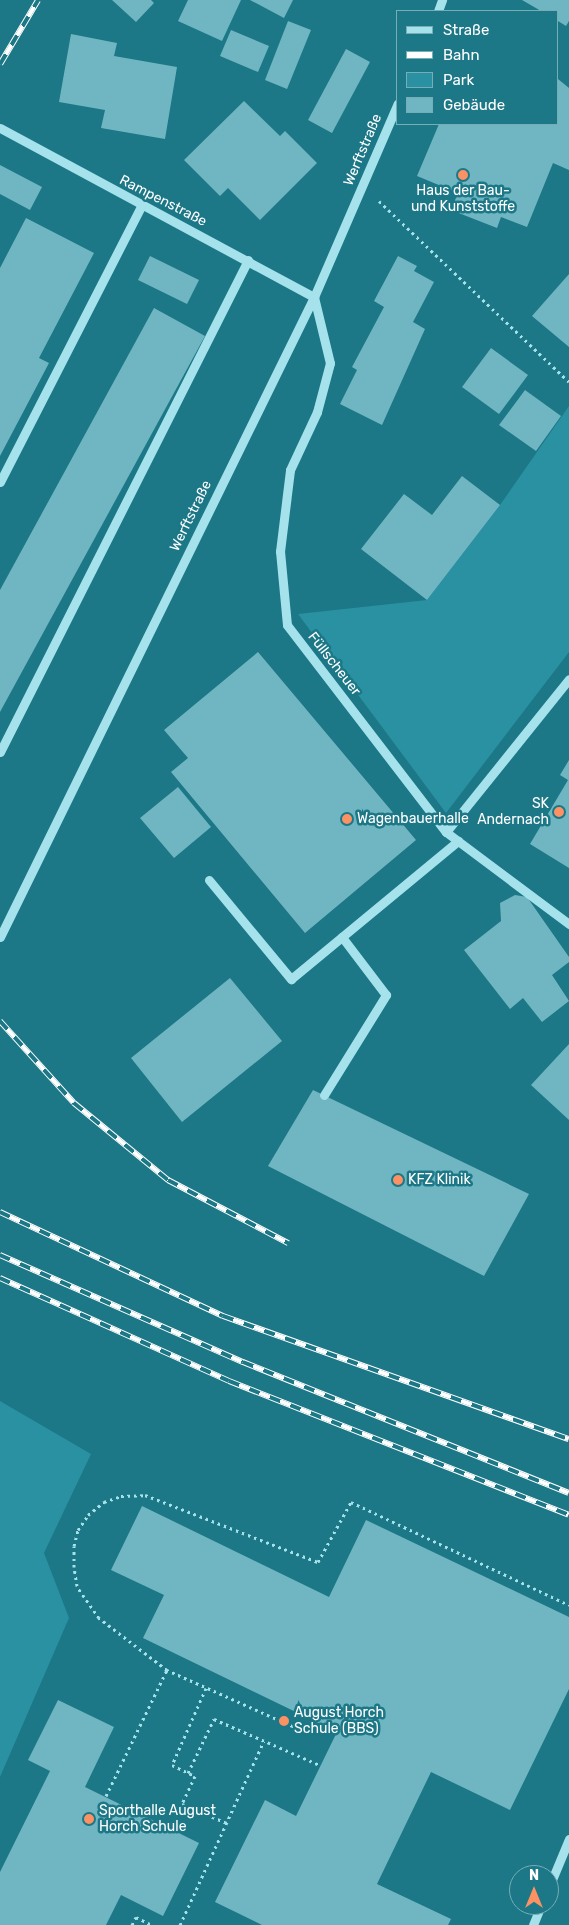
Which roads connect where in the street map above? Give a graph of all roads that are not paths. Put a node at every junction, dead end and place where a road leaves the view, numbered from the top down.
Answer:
1 (396, 108) edge
2 (0, 128) edge
3 (142, 205) junction
4 (248, 260) junction
5 (314, 297) junction
6 (0, 482) edge
7 (569, 679) edge
8 (0, 752) edge
9 (446, 832) junction
10 (458, 841) junction
11 (209, 880) dead end
12 (569, 924) edge
13 (0, 937) edge
14 (342, 937) junction
15 (324, 1095) dead end
16 (569, 1839) edge
17 (558, 1865) edge

1 - 5 street, Werftstraße
2 - 3 street, Rampenstraße
3 - 4 street, Rampenstraße
3 - 6 street
4 - 5 street, Rampenstraße
4 - 8 street
5 - 9 street, Füllscheuer
5 - 13 street, Werftstraße
7 - 9 street
9 - 10 street, Füllscheuer
10 - 12 street, Füllscheuer
10 - 14 street
11 - 14 street
14 - 15 street
16 - 17 street

